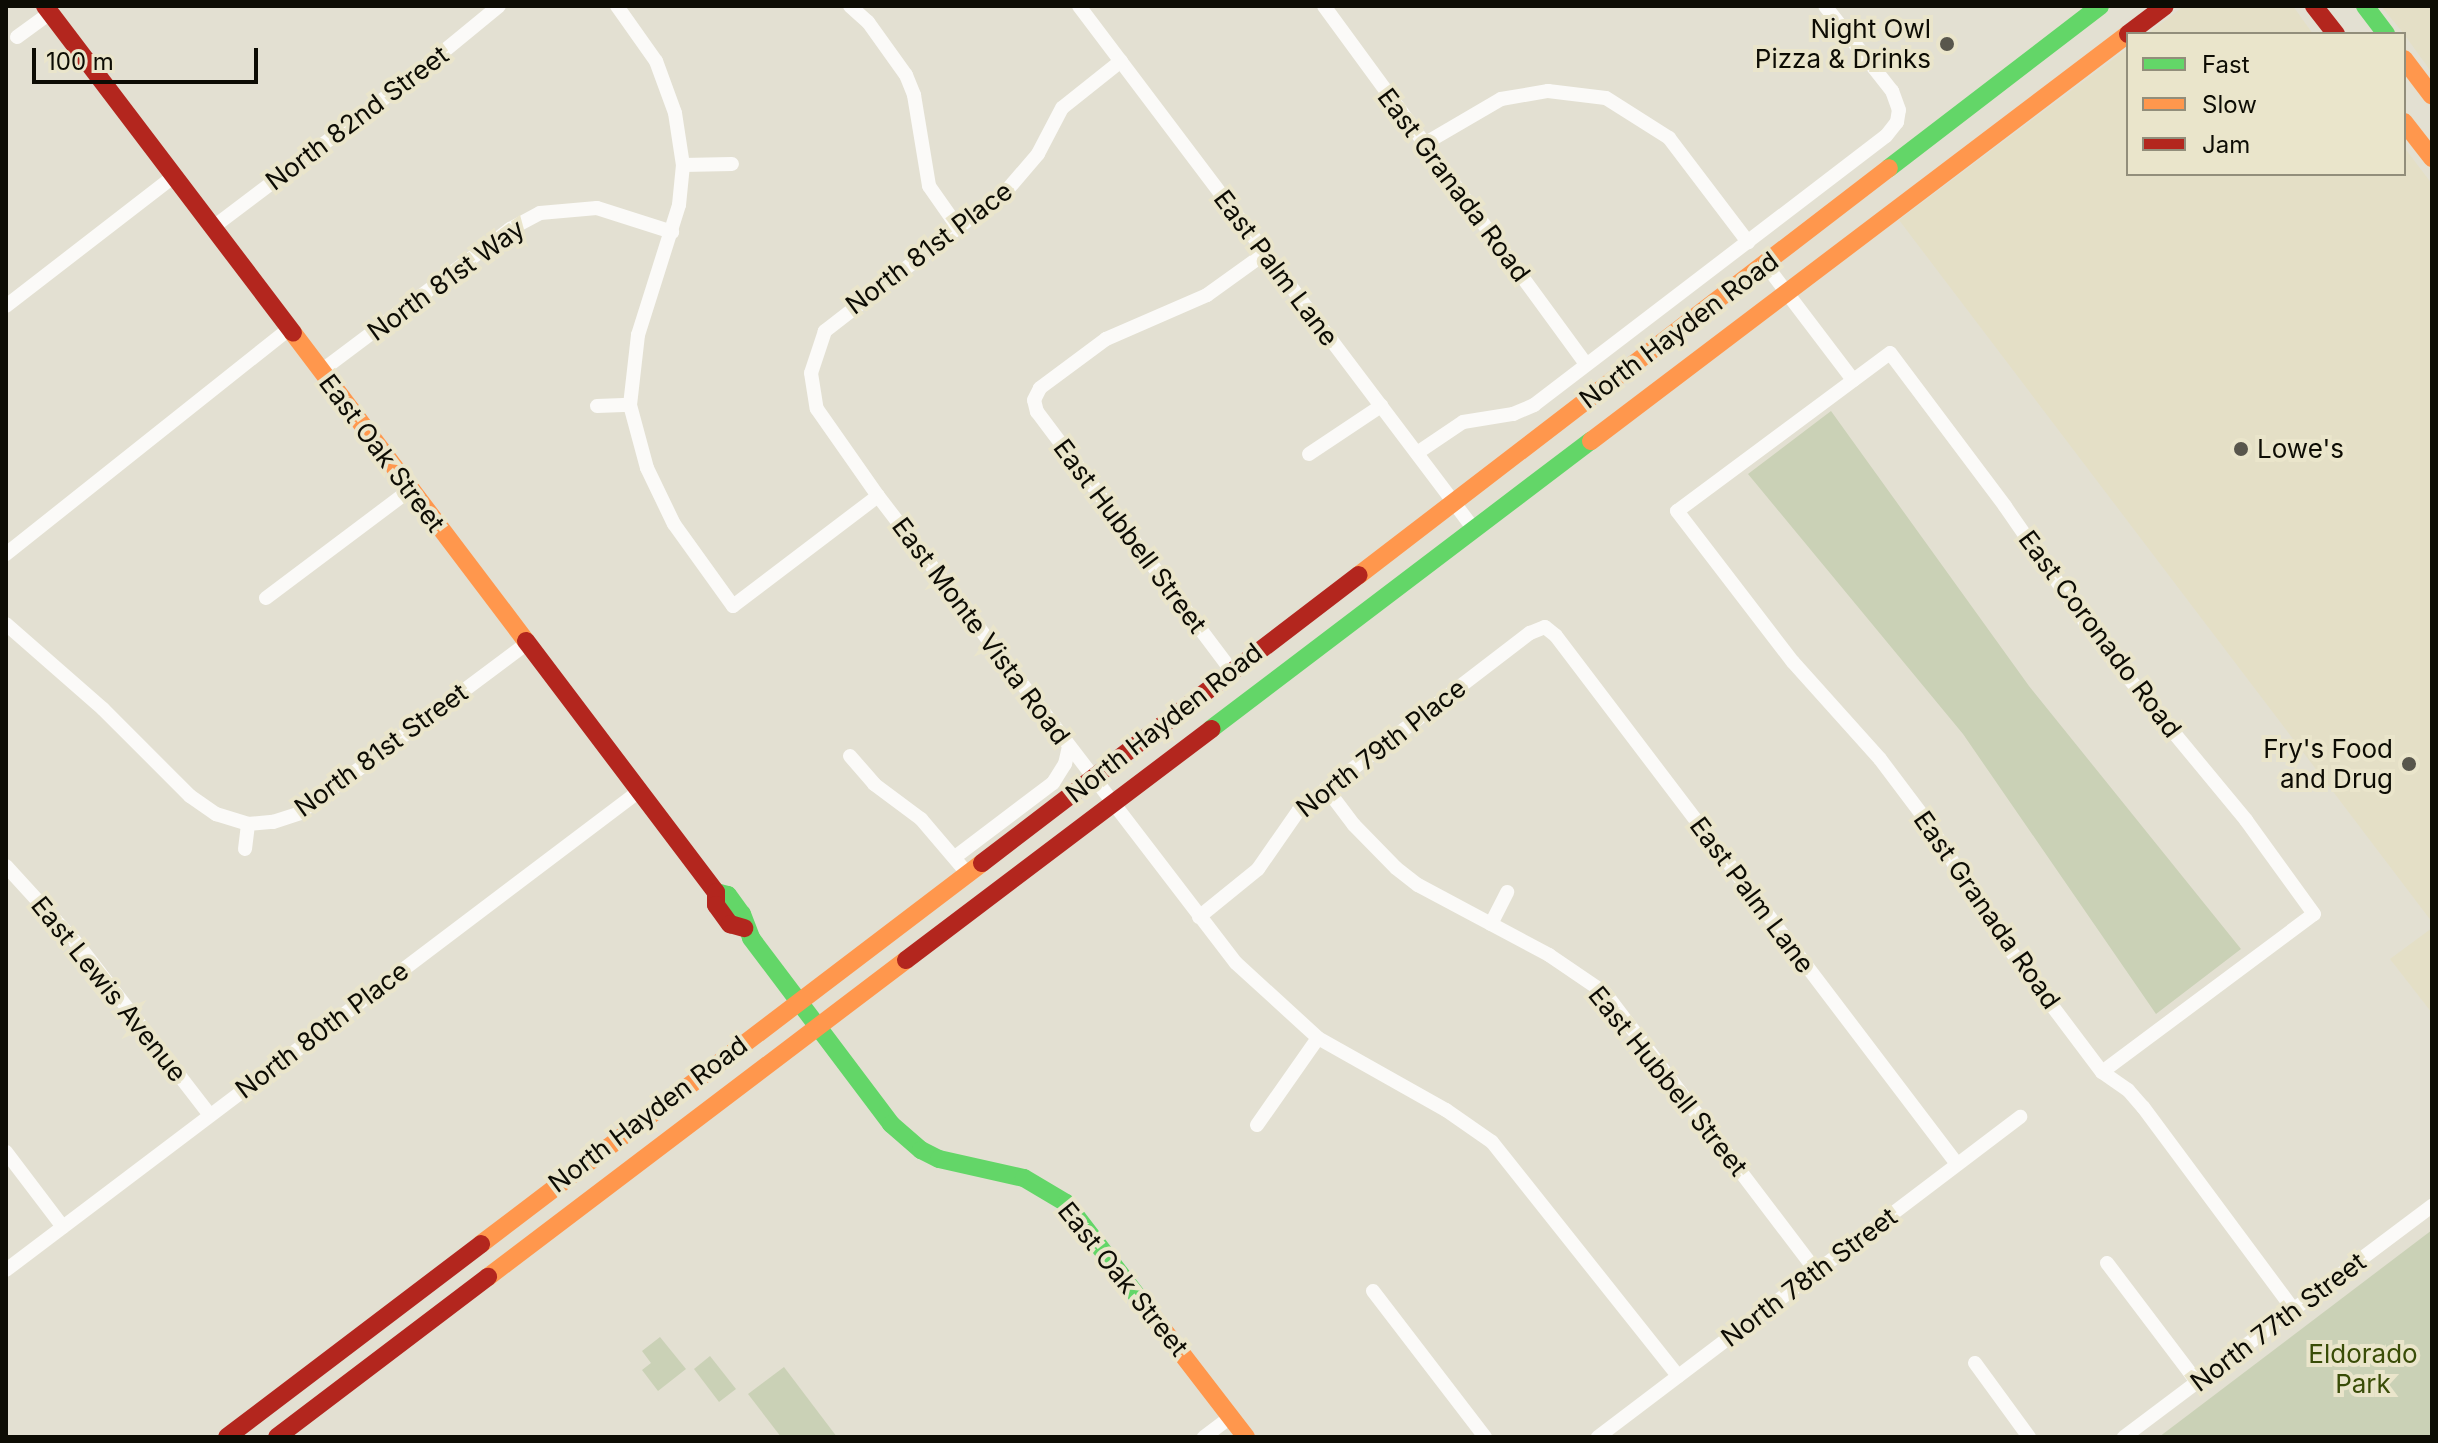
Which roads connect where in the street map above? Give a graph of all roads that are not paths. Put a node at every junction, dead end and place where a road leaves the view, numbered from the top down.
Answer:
1 (499, 6) edge
2 (617, 6) edge
3 (850, 6) edge
4 (1079, 6) edge
5 (1324, 6) edge
6 (1825, 6) edge
7 (2100, 6) edge
8 (2165, 6) edge
9 (2314, 6) edge
10 (2365, 6) edge
11 (47, 9) edge
12 (2131, 32) edge
13 (2334, 32) edge
14 (2384, 32) edge
15 (2126, 35) edge
16 (17, 37) dead end
17 (1121, 61) junction
18 (2406, 62) edge
19 (2432, 96) edge
20 (2406, 125) edge
21 (1424, 144) junction
22 (2432, 158) edge
23 (732, 164) dead end
24 (683, 165) junction
25 (174, 176) junction
26 (957, 226) junction
27 (212, 228) junction
28 (672, 232) junction
29 (1748, 242) junction
30 (1264, 254) junction
31 (1765, 264) junction
32 (1785, 291) junction
33 (6, 306) edge
34 (289, 329) junction
35 (1586, 364) junction
36 (321, 371) junction
37 (811, 373) joint
38 (1853, 380) junction
39 (630, 405) junction
40 (597, 406) dead end
41 (1381, 406) junction
42 (1417, 453) junction
43 (1309, 454) dead end
44 (410, 490) junction
45 (878, 496) junction
46 (1454, 502) junction
47 (1473, 528) junction
48 (6, 554) edge
49 (266, 598) dead end
50 (6, 624) edge
51 (1545, 627) joint
52 (527, 643) junction
53 (1231, 670) junction
54 (1069, 747) junction
55 (850, 756) dead end
56 (1093, 779) junction
57 (1326, 788) junction
58 (638, 792) junction
59 (1112, 803) junction
60 (248, 824) junction
61 (245, 849) dead end
62 (955, 857) junction
63 (6, 866) edge
64 (967, 873) junction
65 (1507, 892) dead end
66 (1199, 917) junction
67 (1491, 924) junction
68 (797, 1001) junction
69 (817, 1027) junction
70 (1318, 1038) junction
71 (2102, 1072) junction
72 (210, 1115) junction
73 (2020, 1117) dead end
74 (1257, 1125) dead end
75 (6, 1152) edge
76 (1957, 1164) junction
77 (2432, 1206) edge
78 (63, 1227) junction
79 (498, 1228) junction
80 (518, 1254) junction
81 (2107, 1263) dead end
82 (6, 1270) edge
83 (1816, 1271) junction
84 (1373, 1291) dead end
85 (2294, 1310) junction
86 (1975, 1363) dead end
87 (1678, 1376) junction
88 (2197, 1382) junction
89 (1231, 1417) junction
90 (227, 1437) edge
91 (277, 1437) edge
92 (1204, 1437) edge
93 (1246, 1437) edge
94 (1485, 1437) edge
95 (1598, 1437) edge
96 (2029, 1437) edge
97 (2124, 1437) edge

1 - 27 street, North 82nd Street
2 - 24 street
3 - 26 street
4 - 17 street, East Palm Lane
5 - 21 street, East Granada Road
6 - 29 street
7 - 31 main road, North Hayden Road
8 - 12 main road, North Hayden Road
9 - 13 main road
10 - 14 main road
11 - 16 street, East Oak Street
11 - 25 main road, East Oak Street
15 - 32 main road, North Hayden Road
17 - 26 street, North 81st Place
17 - 30 street, East Palm Lane
18 - 19 main road
20 - 22 main road
21 - 29 street
21 - 35 street, East Granada Road
23 - 24 street
24 - 28 street
25 - 27 main road, East Oak Street
25 - 33 street
26 - 37 street, North 81st Place
27 - 34 main road, East Oak Street
28 - 36 street, North 81st Way
28 - 39 street
29 - 35 street
30 - 41 street, East Palm Lane
30 - 53 street, East Hubbell Street
31 - 32 street
31 - 46 main road, North Hayden Road
32 - 38 street
32 - 47 main road, North Hayden Road
34 - 36 main road, East Oak Street
34 - 48 street
35 - 42 street
36 - 44 main road, East Oak Street
37 - 45 street, East Monte Vista Road
38 - 71 street, East Granada Road
38 - 71 street, East Coronado Road
39 - 40 street
39 - 45 street
41 - 42 street, East Palm Lane
41 - 43 street
42 - 46 street, East Palm Lane
44 - 49 street
44 - 52 main road, East Oak Street
45 - 54 street, East Monte Vista Road
46 - 47 street, East Palm Lane
46 - 53 main road, North Hayden Road
47 - 59 main road, North Hayden Road
50 - 60 street
51 - 57 street, North 79th Place
51 - 76 street, East Palm Lane
52 - 58 main road, East Oak Street
52 - 60 street, North 81st Street
53 - 56 main road, North Hayden Road
54 - 56 street, East Monte Vista Road
54 - 62 street, North Hayden Road
55 - 62 street
56 - 59 street, East Monte Vista Road
56 - 64 main road, North Hayden Road
57 - 66 street, North 79th Place
57 - 67 street, East Hubbell Street
58 - 68 main road, East Oak Street
58 - 72 street, North 80th Place
59 - 66 street, East Monte Vista Road
59 - 69 main road, North Hayden Road
60 - 61 street
62 - 64 street
63 - 72 street, East Lewis Avenue
64 - 68 main road, North Hayden Road
65 - 67 street
66 - 70 street, East Monte Vista Road
67 - 83 street, East Hubbell Street
68 - 69 main road, East Oak Street
68 - 79 main road, North Hayden Road
69 - 80 main road, North Hayden Road
69 - 89 main road, East Oak Street
70 - 74 street
70 - 87 street, East Monte Vista Road
71 - 85 street, East Granada Road
72 - 78 street, North 80th Place
73 - 76 street, North 78th Street
75 - 78 street
76 - 83 street, North 78th Street
77 - 85 street, North 77th Street
78 - 82 street, North 80th Place
79 - 80 main road
79 - 90 main road, North Hayden Road
80 - 91 main road, North Hayden Road
81 - 88 street
83 - 87 street, North 78th Street
84 - 94 street
85 - 88 street, North 77th Street
86 - 96 street
87 - 95 street, North 78th Street
88 - 97 street, North 77th Street
89 - 92 street
89 - 93 main road, East Oak Street

